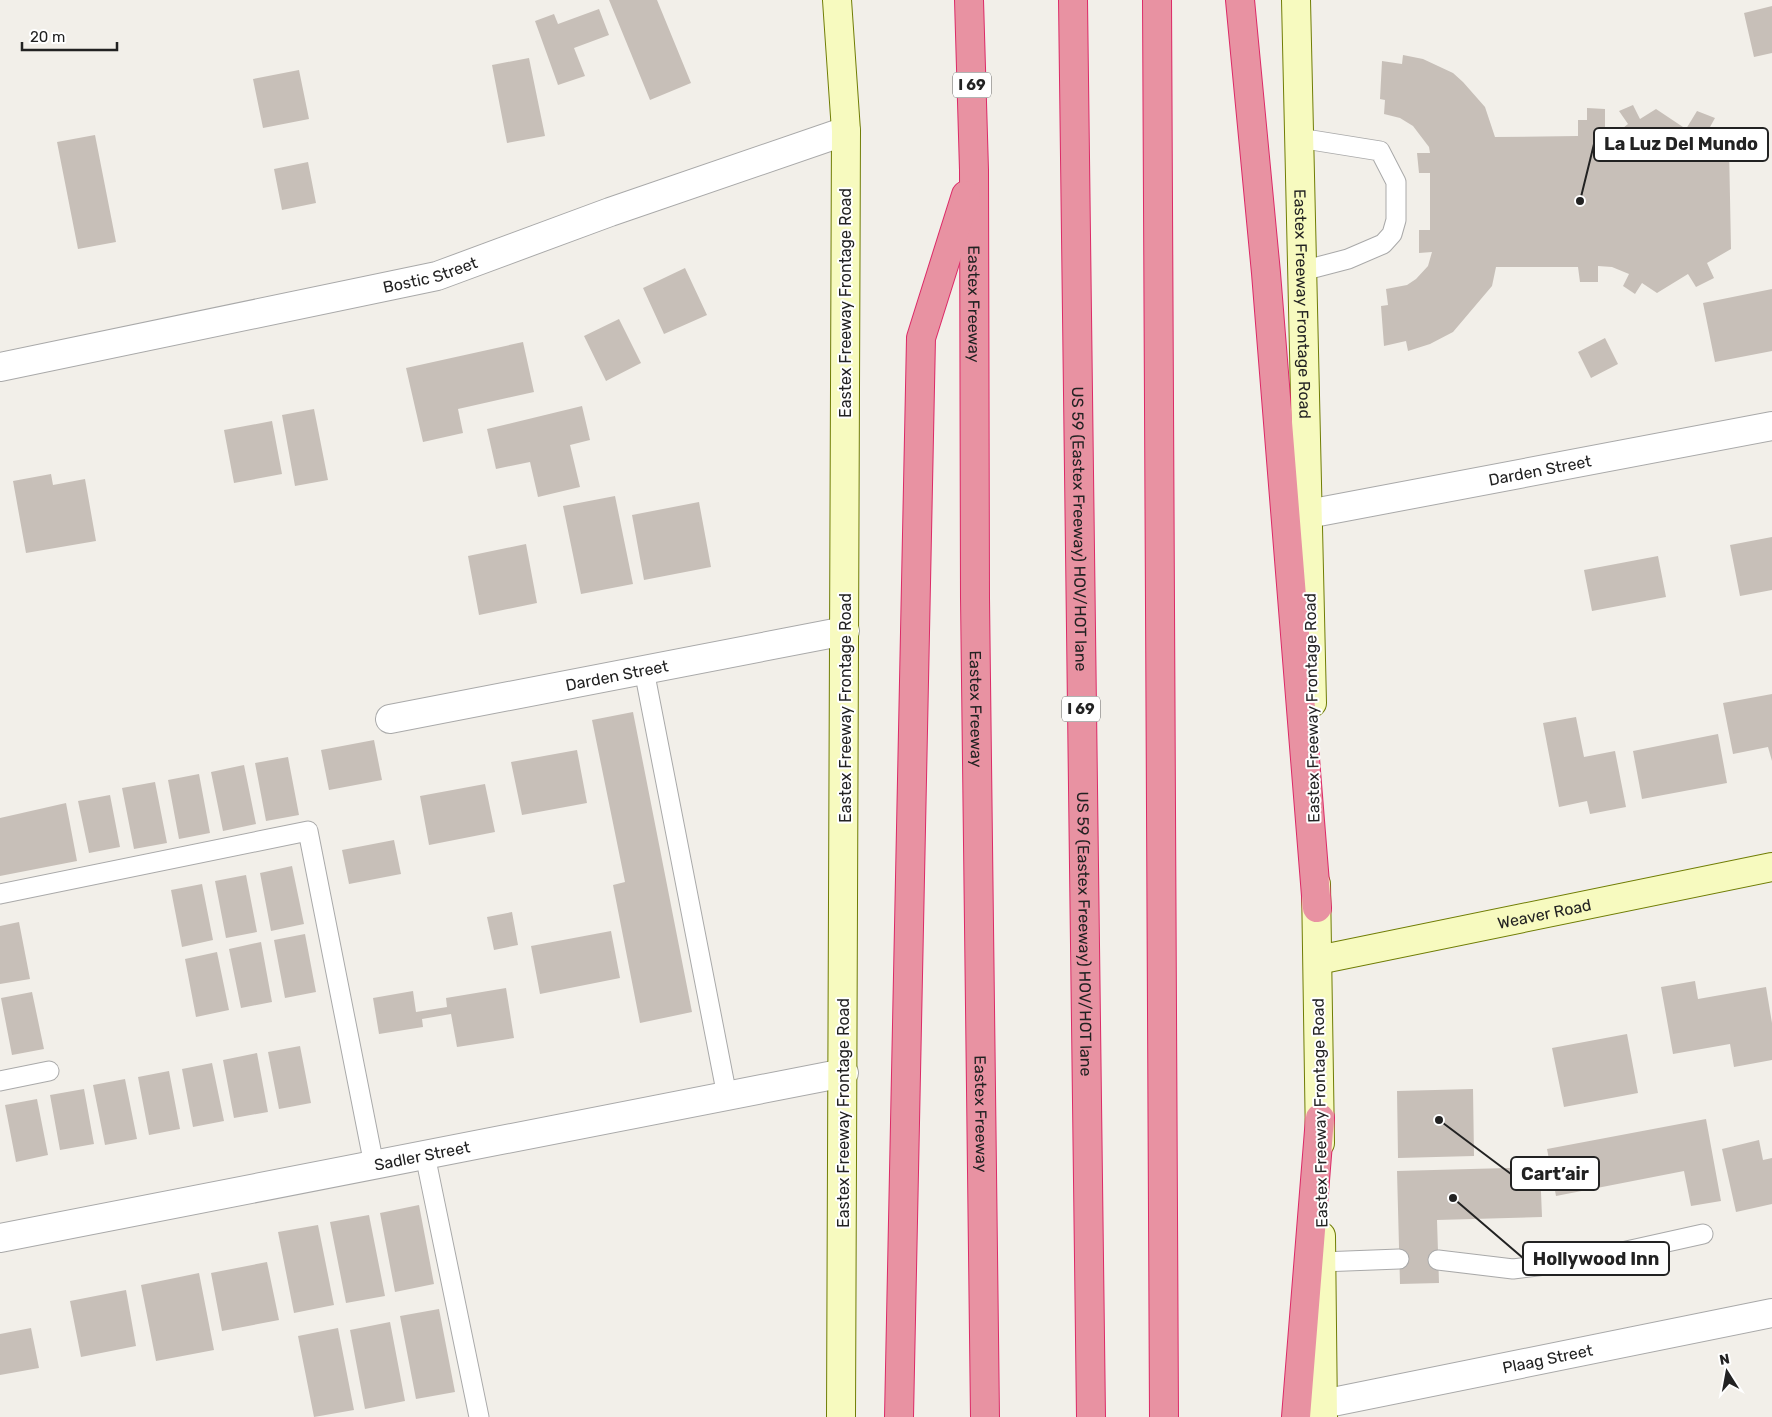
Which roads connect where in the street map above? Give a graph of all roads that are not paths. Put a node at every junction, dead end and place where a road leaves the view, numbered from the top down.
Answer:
1 (837, 0) edge
2 (969, 0) edge
3 (1073, 0) edge
4 (1157, 0) edge
5 (1240, 0) edge
6 (1296, 0) edge
7 (846, 131) junction
8 (1299, 138) junction
9 (974, 170) junction
10 (1302, 271) junction
11 (0, 367) edge
12 (1772, 426) edge
13 (1308, 514) junction
14 (845, 631) junction
15 (644, 670) junction
16 (390, 719) dead end
17 (1772, 867) edge
18 (0, 894) edge
19 (1317, 908) junction
20 (1318, 960) junction
21 (49, 1071) dead end
22 (844, 1073) junction
23 (0, 1081) edge
24 (727, 1096) junction
25 (1320, 1118) junction
26 (425, 1155) junction
27 (374, 1165) junction
28 (1703, 1234) dead end
29 (0, 1238) edge
30 (1399, 1259) dead end
31 (1438, 1260) dead end
32 (1321, 1262) junction
33 (1772, 1313) edge
34 (1323, 1410) edge
35 (478, 1417) edge
36 (841, 1417) edge
37 (899, 1417) edge
38 (985, 1417) edge
39 (1091, 1417) edge
40 (1164, 1417) edge
41 (1296, 1417) edge

1 - 7 main road, Eastex Freeway Frontage Road
2 - 9 highway, Eastex Freeway / I 69
3 - 39 highway, US 59 (Eastex Freeway) HOV/HOT lane / I 69
4 - 40 highway
5 - 19 highway
6 - 8 main road, Eastex Freeway Frontage Road
7 - 11 street, Bostic Street
7 - 14 main road, Eastex Freeway Frontage Road
8 - 10 main road, Eastex Freeway Frontage Road
8 - 10 lane
9 - 37 highway
9 - 38 highway, Eastex Freeway / I 69
10 - 13 main road, Eastex Freeway Frontage Road
12 - 13 street, Darden Street
13 - 19 main road, Eastex Freeway Frontage Road
14 - 15 street, Darden Street
14 - 22 main road, Eastex Freeway Frontage Road
15 - 16 street, Darden Street
15 - 24 lane
17 - 20 main road, Weaver Road
18 - 27 lane
19 - 20 main road, Eastex Freeway Frontage Road
20 - 25 main road, Eastex Freeway Frontage Road
21 - 23 lane
22 - 24 street, Sadler Street
22 - 36 main road, Eastex Freeway Frontage Road
24 - 26 street, Sadler Street
25 - 32 main road, Eastex Freeway Frontage Road
25 - 41 highway
26 - 27 street, Sadler Street
26 - 35 lane
27 - 29 street, Sadler Street
28 - 31 lane
30 - 32 lane
32 - 34 main road, Eastex Freeway Frontage Road
33 - 34 street, Plaag Street

